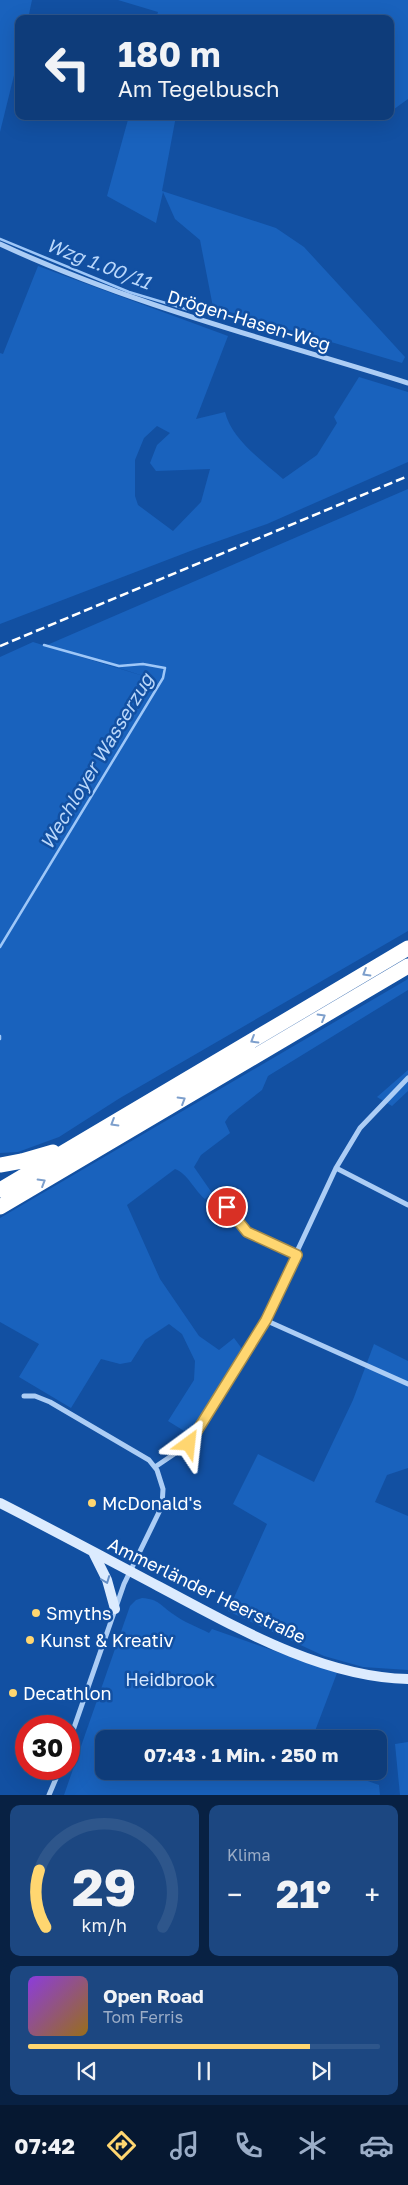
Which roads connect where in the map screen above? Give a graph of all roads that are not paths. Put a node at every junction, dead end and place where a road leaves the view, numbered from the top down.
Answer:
1 (0, 244) edge
2 (408, 383) edge
3 (408, 948) edge
4 (408, 966) edge
5 (408, 1078) edge
6 (78, 1144) junction
7 (0, 1165) edge
8 (336, 1168) junction
9 (0, 1190) edge
10 (239, 1192) dead end
11 (408, 1205) edge
12 (0, 1207) edge
13 (297, 1255) junction
14 (266, 1320) junction
15 (408, 1384) edge
16 (24, 1396) dead end
17 (155, 1467) junction
18 (0, 1503) edge
19 (93, 1552) junction
20 (129, 1570) junction
21 (115, 1609) junction
22 (408, 1679) edge
23 (78, 1715) edge
24 (55, 1780) edge
25 (49, 1795) edge

1 - 2 street, Drögen-Hasen-Weg
3 -> 6 highway
12 -> 4 highway
5 - 8 street
6 - 7 highway
6 - 9 highway
8 - 11 street
8 - 13 street
10 - 13 street
13 - 14 street
14 - 15 street
14 - 17 street
16 - 17 street
17 - 20 street
18 - 19 street, Ammerländer Heerstraße
19 - 20 street, Ammerländer Heerstraße
19 -> 21 street
20 - 21 street
20 - 22 street, Ammerländer Heerstraße
21 - 23 street
24 - 25 street

